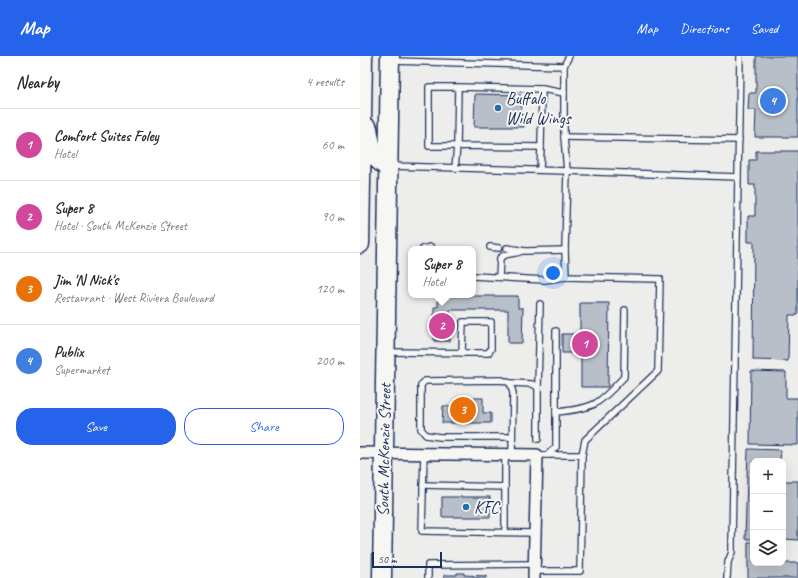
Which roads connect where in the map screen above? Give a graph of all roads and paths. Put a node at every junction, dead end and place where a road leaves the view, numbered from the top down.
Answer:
1 (363, 56) edge
2 (569, 56) edge
3 (740, 56) edge
4 (390, 59) edge
5 (564, 66) junction
6 (458, 87) junction
7 (362, 89) junction
8 (542, 89) junction
9 (564, 93) junction
10 (564, 137) junction
11 (739, 140) junction
12 (457, 146) junction
13 (541, 147) junction
14 (360, 166) edge
15 (388, 166) junction
16 (455, 168) junction
17 (540, 170) junction
18 (567, 171) junction
19 (738, 177) junction
20 (360, 212) edge
21 (360, 244) edge
22 (490, 247) dead end
23 (499, 248) dead end
24 (507, 248) dead end
25 (565, 250) junction
26 (522, 251) junction
27 (476, 276) edge
28 (499, 277) junction
29 (566, 277) junction
30 (540, 304) dead end
31 (625, 310) dead end
32 (386, 321) junction
33 (556, 331) dead end
34 (386, 352) junction
35 (462, 353) junction
36 (510, 383) junction
37 (538, 388) junction
38 (556, 412) junction
39 (512, 437) junction
40 (538, 439) dead end
41 (360, 453) edge
42 (384, 453) junction
43 (424, 454) junction
44 (509, 455) junction
45 (542, 455) junction
46 (582, 455) junction
47 (423, 485) junction
48 (505, 486) junction
49 (505, 531) junction
50 (535, 532) junction
51 (534, 571) edge
52 (580, 571) junction
53 (382, 578) edge
54 (428, 578) edge
55 (580, 578) edge
56 (728, 578) edge

1 - 7 main road
2 - 5 lane
3 - 11 lane
4 - 5 lane
4 - 15 main road, South McKenzie Street
5 - 9 lane
6 - 8 lane
6 - 12 lane
6 - 12 lane
7 - 14 main road
7 - 15 main road
8 - 9 lane
8 - 13 lane
9 - 10 lane
10 - 11 lane
10 - 18 lane
11 - 19 lane
12 - 13 lane
12 - 16 lane
13 - 17 lane
14 - 20 main road
14 - 32 main road, South McKenzie Street
15 - 16 lane
15 - 32 main road, South McKenzie Street
16 - 17 lane
17 - 18 lane
18 - 19 lane
18 - 25 lane
19 - 56 lane
20 - 21 main road
22 - 23 lane
24 - 26 lane
25 - 26 lane
25 - 29 lane
26 - 28 lane
27 - 28 lane
28 - 29 lane
29 - 46 lane
30 - 37 lane
31 - 38 lane
32 - 34 main road, South McKenzie Street
33 - 38 lane
34 - 35 lane
34 - 42 main road, South McKenzie Street
35 - 35 lane
36 - 37 lane
36 - 39 lane
36 - 39 lane
37 - 40 lane
38 - 45 lane
39 - 44 lane
41 - 42 street
42 - 43 street
42 - 53 main road, South McKenzie Street
43 - 44 street
43 - 47 lane
44 - 45 street
44 - 48 lane
45 - 46 lane
45 - 50 street
46 - 52 lane
47 - 48 lane
47 - 49 lane
48 - 49 lane
49 - 50 lane
50 - 51 street
51 - 52 lane
51 - 54 lane
52 - 55 lane

